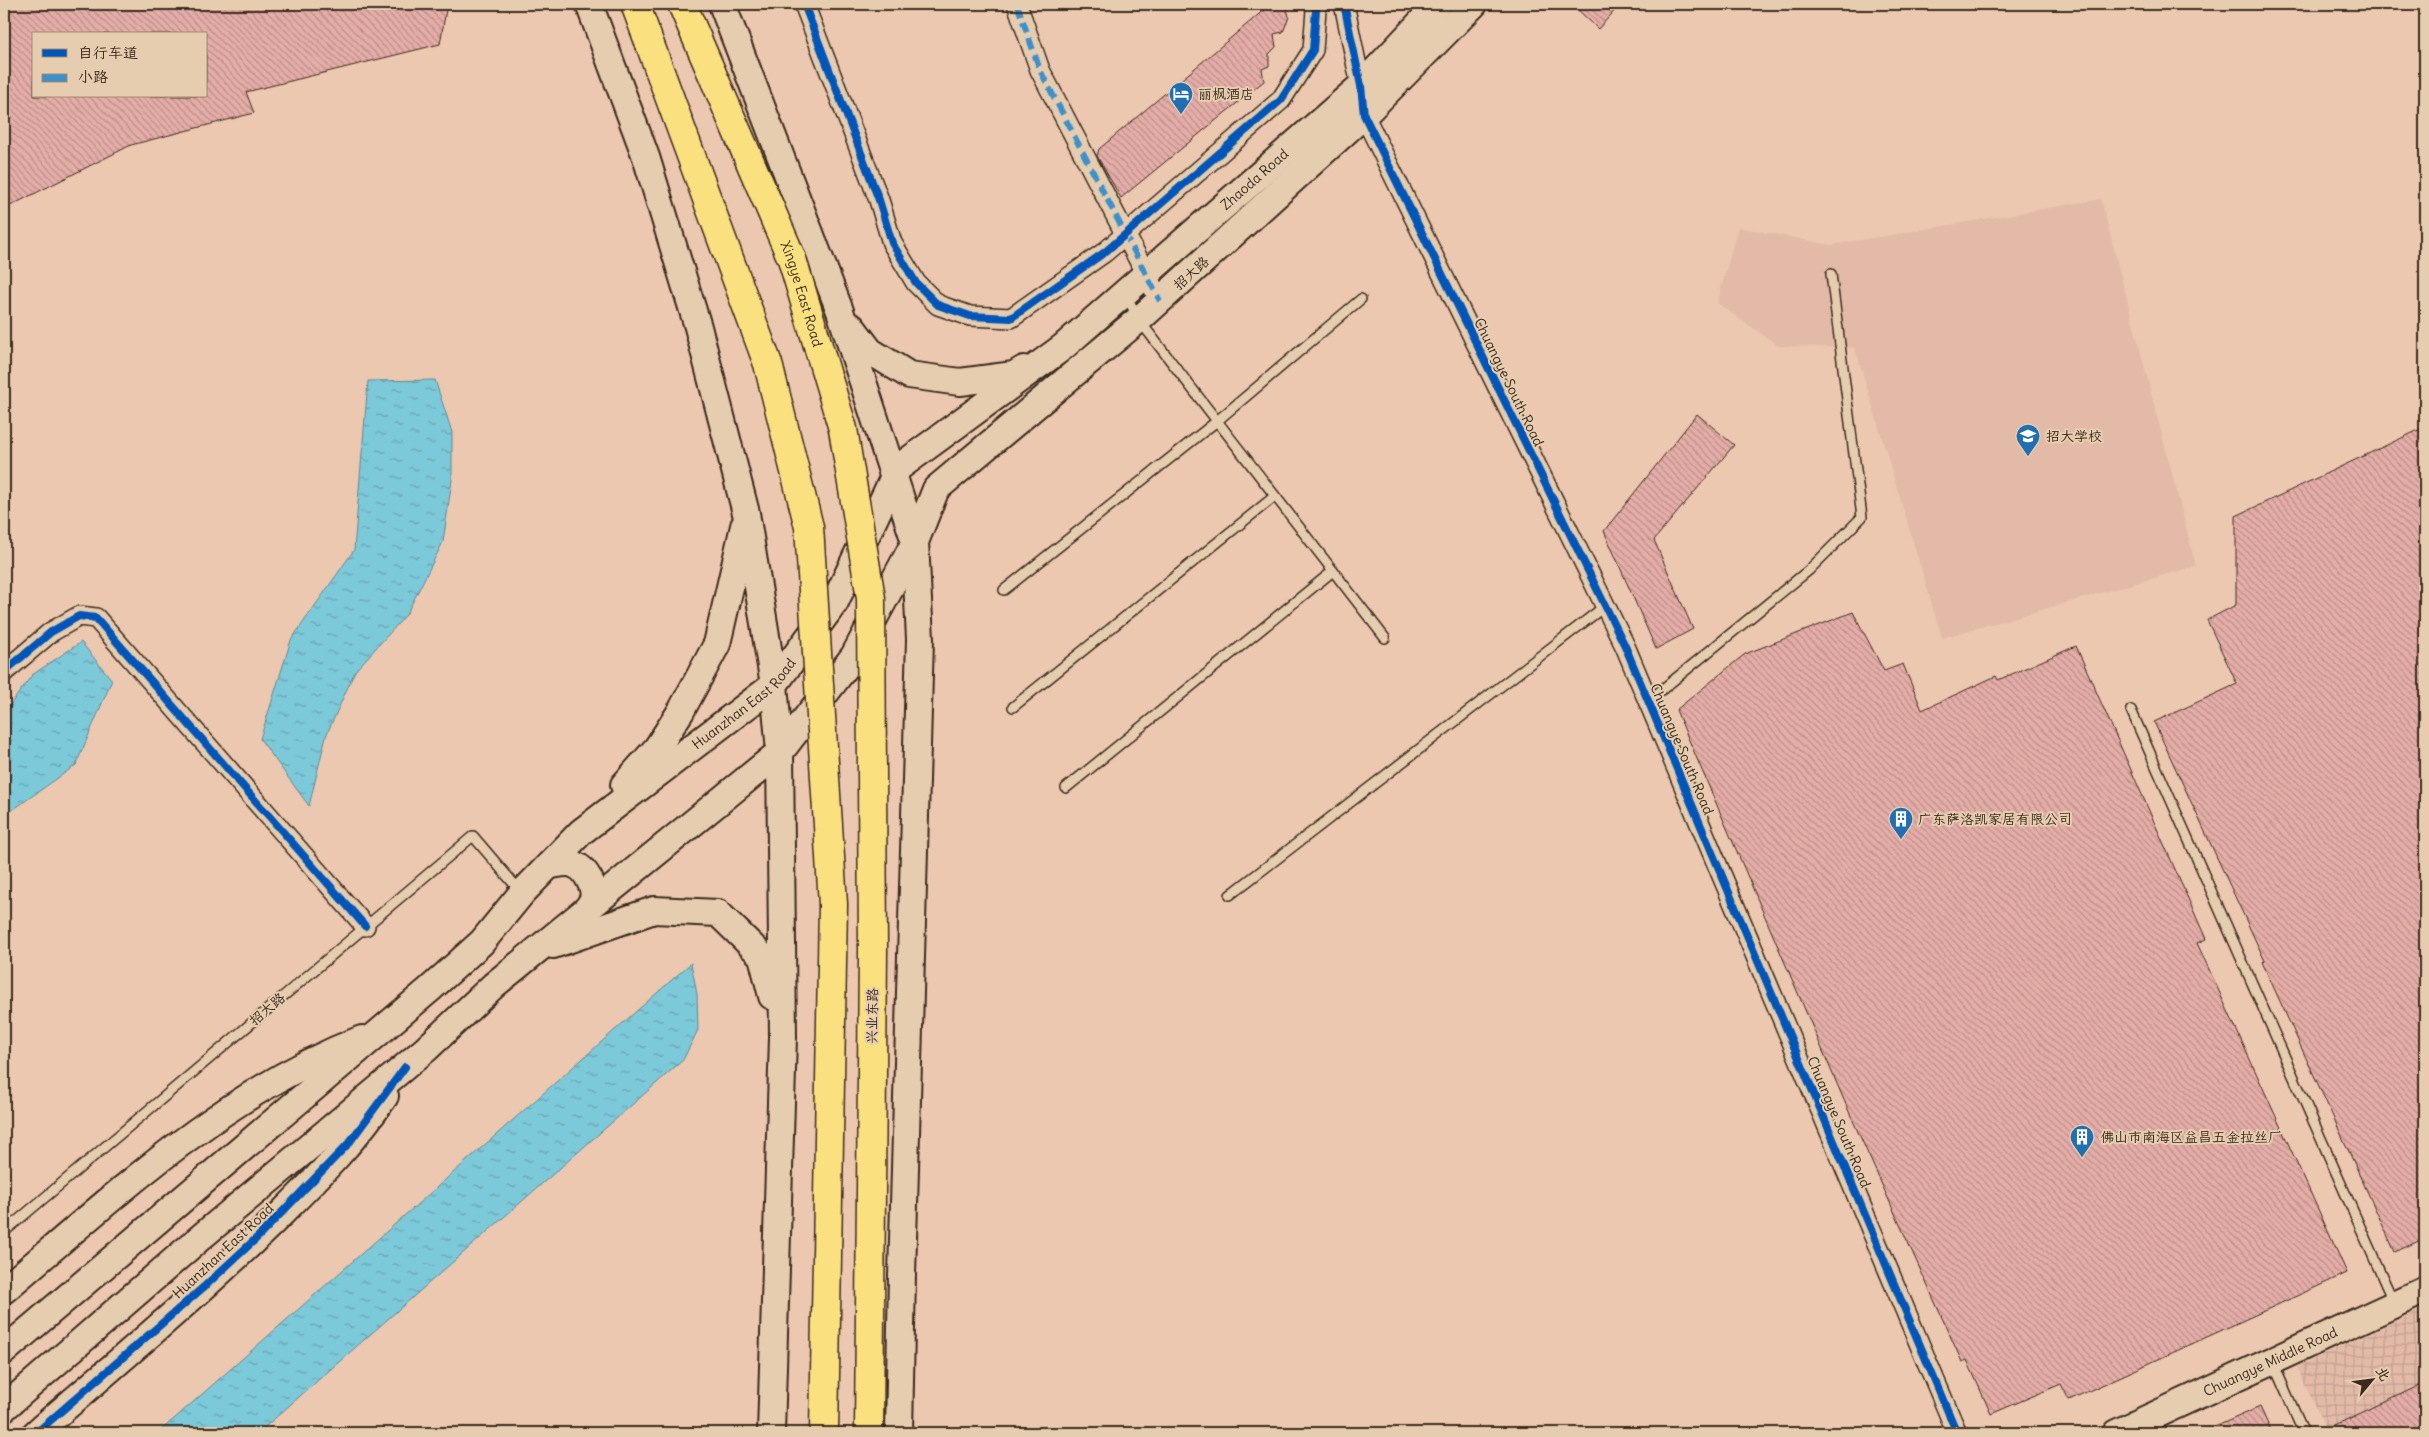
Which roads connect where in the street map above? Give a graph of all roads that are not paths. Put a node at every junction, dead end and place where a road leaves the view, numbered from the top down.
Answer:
1 (589, 4) edge
2 (635, 4) edge
3 (682, 4) edge
4 (722, 4) edge
5 (804, 4) edge
6 (1017, 4) edge
7 (1314, 4) edge
8 (1344, 4) edge
9 (1438, 4) edge
10 (1474, 4) edge
11 (1362, 86) junction
12 (1364, 115) junction
13 (1124, 235) junction
14 (1831, 274) dead end
15 (1145, 275) junction
16 (1125, 293) junction
17 (1361, 298) dead end
18 (1160, 301) junction
19 (840, 311) junction
20 (1139, 320) junction
21 (1063, 346) junction
22 (1217, 421) junction
23 (894, 477) junction
24 (1275, 496) junction
25 (746, 513) junction
26 (915, 542) junction
27 (1333, 571) junction
28 (1004, 590) dead end
29 (1605, 606) junction
30 (1385, 638) dead end
31 (4, 672) edge
32 (774, 685) junction
33 (1648, 702) junction
34 (1013, 707) dead end
35 (2131, 710) dead end
36 (780, 752) junction
37 (1066, 788) dead end
38 (582, 832) junction
39 (551, 865) junction
40 (522, 893) junction
41 (1230, 895) dead end
42 (587, 909) junction
43 (365, 926) junction
44 (536, 951) junction
45 (381, 1031) junction
46 (783, 1037) junction
47 (405, 1067) junction
48 (4, 1232) edge
49 (4, 1290) edge
50 (2425, 1290) edge
51 (2394, 1304) junction
52 (4, 1351) edge
53 (2272, 1361) junction
54 (4, 1408) edge
55 (36, 1433) edge
56 (771, 1433) edge
57 (824, 1433) edge
58 (869, 1433) edge
59 (899, 1433) edge
60 (1957, 1433) edge
61 (2116, 1433) edge
62 (2304, 1433) edge

1 - 25 main road
2 - 57 main road, bridge
3 - 58 main road, Xingye East Road, bridge
4 - 19 main road
5 - 13 street
6 - 13 street
7 - 13 street
8 - 11 street, Chuangye South Road
9 - 11 main road, Zhaoda Road
10 - 12 main road, 招大路
11 - 12 street, Chuangye South Road
11 - 15 main road, Zhaoda Road
12 - 18 main road, 招大路
12 - 29 street, Chuangye South Road
13 - 15 street
14 - 33 lane
15 - 16 main road, Zhaoda Road
15 - 18 street
16 - 20 lane
16 - 21 main road, Zhaoda Road
17 - 22 lane
18 - 20 main road, 招大路
19 - 21 main road
19 - 23 main road
20 - 22 lane
20 - 26 main road, 招大路
21 - 23 main road, Huanzhan East Road
22 - 24 lane
22 - 28 lane
23 - 26 main road
23 - 32 main road, Huanzhan East Road
24 - 27 lane
24 - 34 lane
25 - 32 main road
25 - 38 main road
26 - 36 main road, Huanzhan East Road
26 - 59 main road
27 - 30 lane
27 - 37 lane
29 - 33 street, Chuangye South Road
29 - 41 lane
31 - 43 street
32 - 36 main road
32 - 38 main road, Huanzhan East Road
33 - 60 street, Chuangye South Road
35 - 51 lane
36 - 42 main road, Huanzhan East Road
36 - 46 main road
38 - 39 main road, Huanzhan East Road
39 - 40 main road, Huanzhan East Road
39 - 42 main road
40 - 43 lane, 招大路
40 - 45 main road, Huanzhan East Road
42 - 44 main road, Huanzhan East Road
43 - 48 lane, 招大路
44 - 46 main road
44 - 47 main road, Huanzhan East Road
45 - 49 main road, Huanzhan East Road
45 - 52 main road, Huanzhan East Road
46 - 56 main road
47 - 54 main road, Huanzhan East Road
47 - 55 main road, Huanzhan East Road
50 - 51 main road, Chuangye Middle Road
51 - 53 main road, Chuangye Middle Road
53 - 61 main road, Chuangye Middle Road
53 - 62 lane

